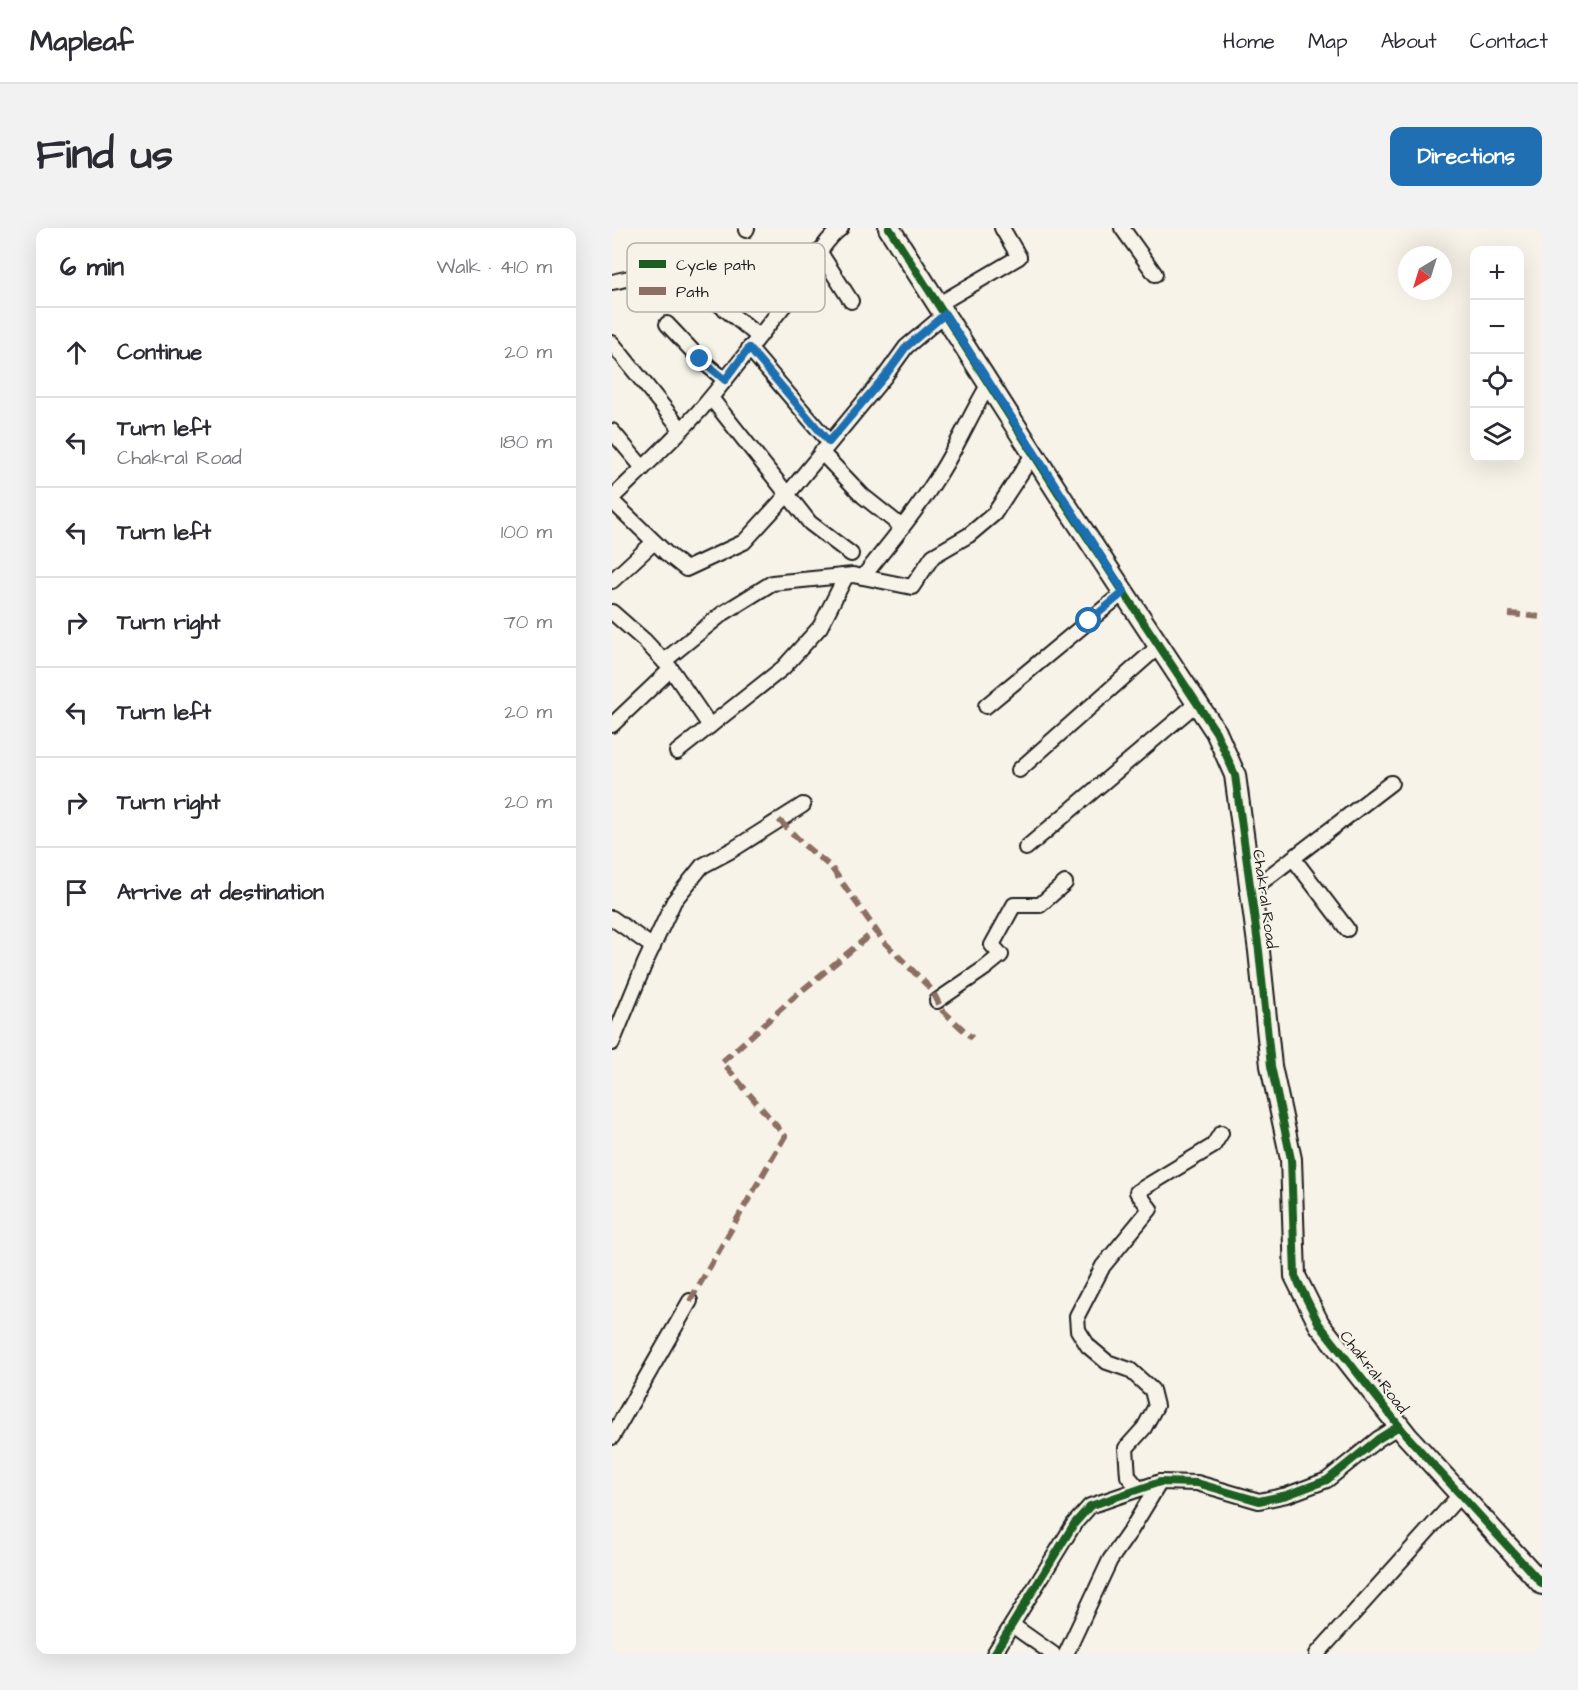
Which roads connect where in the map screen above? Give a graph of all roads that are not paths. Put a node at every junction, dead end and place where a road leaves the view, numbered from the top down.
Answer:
1 (842, 228) edge
2 (889, 228) edge
3 (1002, 228) edge
4 (1122, 228) edge
5 (825, 244) edge
6 (825, 260) edge
7 (1155, 274) dead end
8 (627, 279) edge
9 (612, 282) edge
10 (851, 301) dead end
11 (942, 309) junction
12 (729, 312) edge
13 (778, 312) edge
14 (667, 324) dead end
15 (758, 336) junction
16 (612, 344) edge
17 (749, 348) junction
18 (725, 380) junction
19 (989, 384) junction
20 (711, 398) junction
21 (681, 429) junction
22 (612, 431) edge
23 (825, 447) junction
24 (1034, 453) junction
25 (643, 468) junction
26 (787, 495) junction
27 (612, 500) edge
28 (902, 527) junction
29 (654, 542) junction
30 (851, 554) dead end
31 (846, 576) junction
32 (863, 578) junction
33 (612, 581) edge
34 (1124, 592) junction
35 (612, 612) edge
36 (1159, 646) junction
37 (667, 665) junction
38 (1197, 703) junction
39 (986, 706) dead end
40 (612, 725) edge
41 (710, 726) junction
42 (677, 752) dead end
43 (1019, 770) dead end
44 (1391, 783) dead end
45 (803, 805) dead end
46 (1026, 848) dead end
47 (1293, 858) junction
48 (1065, 883) dead end
49 (1250, 891) junction
50 (612, 918) edge
51 (1347, 929) dead end
52 (653, 947) junction
53 (937, 1001) dead end
54 (612, 1043) edge
55 (1221, 1133) dead end
56 (690, 1301) dead end
57 (1399, 1426) junction
58 (612, 1437) edge
59 (1160, 1482) junction
60 (1138, 1488) junction
61 (1460, 1495) junction
62 (1542, 1584) edge
63 (1012, 1625) junction
64 (994, 1654) edge
65 (1053, 1654) edge
66 (1065, 1654) edge
67 (1317, 1654) edge

1 - 5 street
2 - 11 street, Chakral Road
3 - 11 street
4 - 7 street
6 - 10 street
8 - 9 street
11 - 19 street, Chakral Road
11 - 23 street
12 - 15 street
13 - 15 street
14 - 18 street
15 - 17 street
16 - 21 street
17 - 18 street
17 - 23 street
18 - 20 street
19 - 24 street, Chakral Road
19 - 28 street
20 - 21 street
20 - 26 street
21 - 25 street
22 - 25 street
23 - 26 street
23 - 28 street
24 - 32 street
24 - 34 street, Chakral Road
25 - 27 street
26 - 29 street
26 - 30 street
27 - 29 street
28 - 32 street
29 - 33 street
31 - 32 street
31 - 37 street
31 - 41 street
34 - 36 street, Chakral Road
34 - 39 street
35 - 37 street
36 - 38 street, Chakral Road
36 - 43 street
37 - 40 street
37 - 41 street
38 - 46 street
38 - 49 street, Chakral Road
41 - 42 street
44 - 47 street
45 - 52 street
47 - 49 street
47 - 51 street
48 - 53 street
49 - 57 street, Chakral Road
50 - 52 street
52 - 54 street
55 - 60 street
56 - 58 street
57 - 59 street
57 - 61 street, Chakral Road
59 - 60 street
59 - 66 street
60 - 63 street
61 - 62 street, Chakral Road
61 - 67 street
63 - 64 street
63 - 65 street

